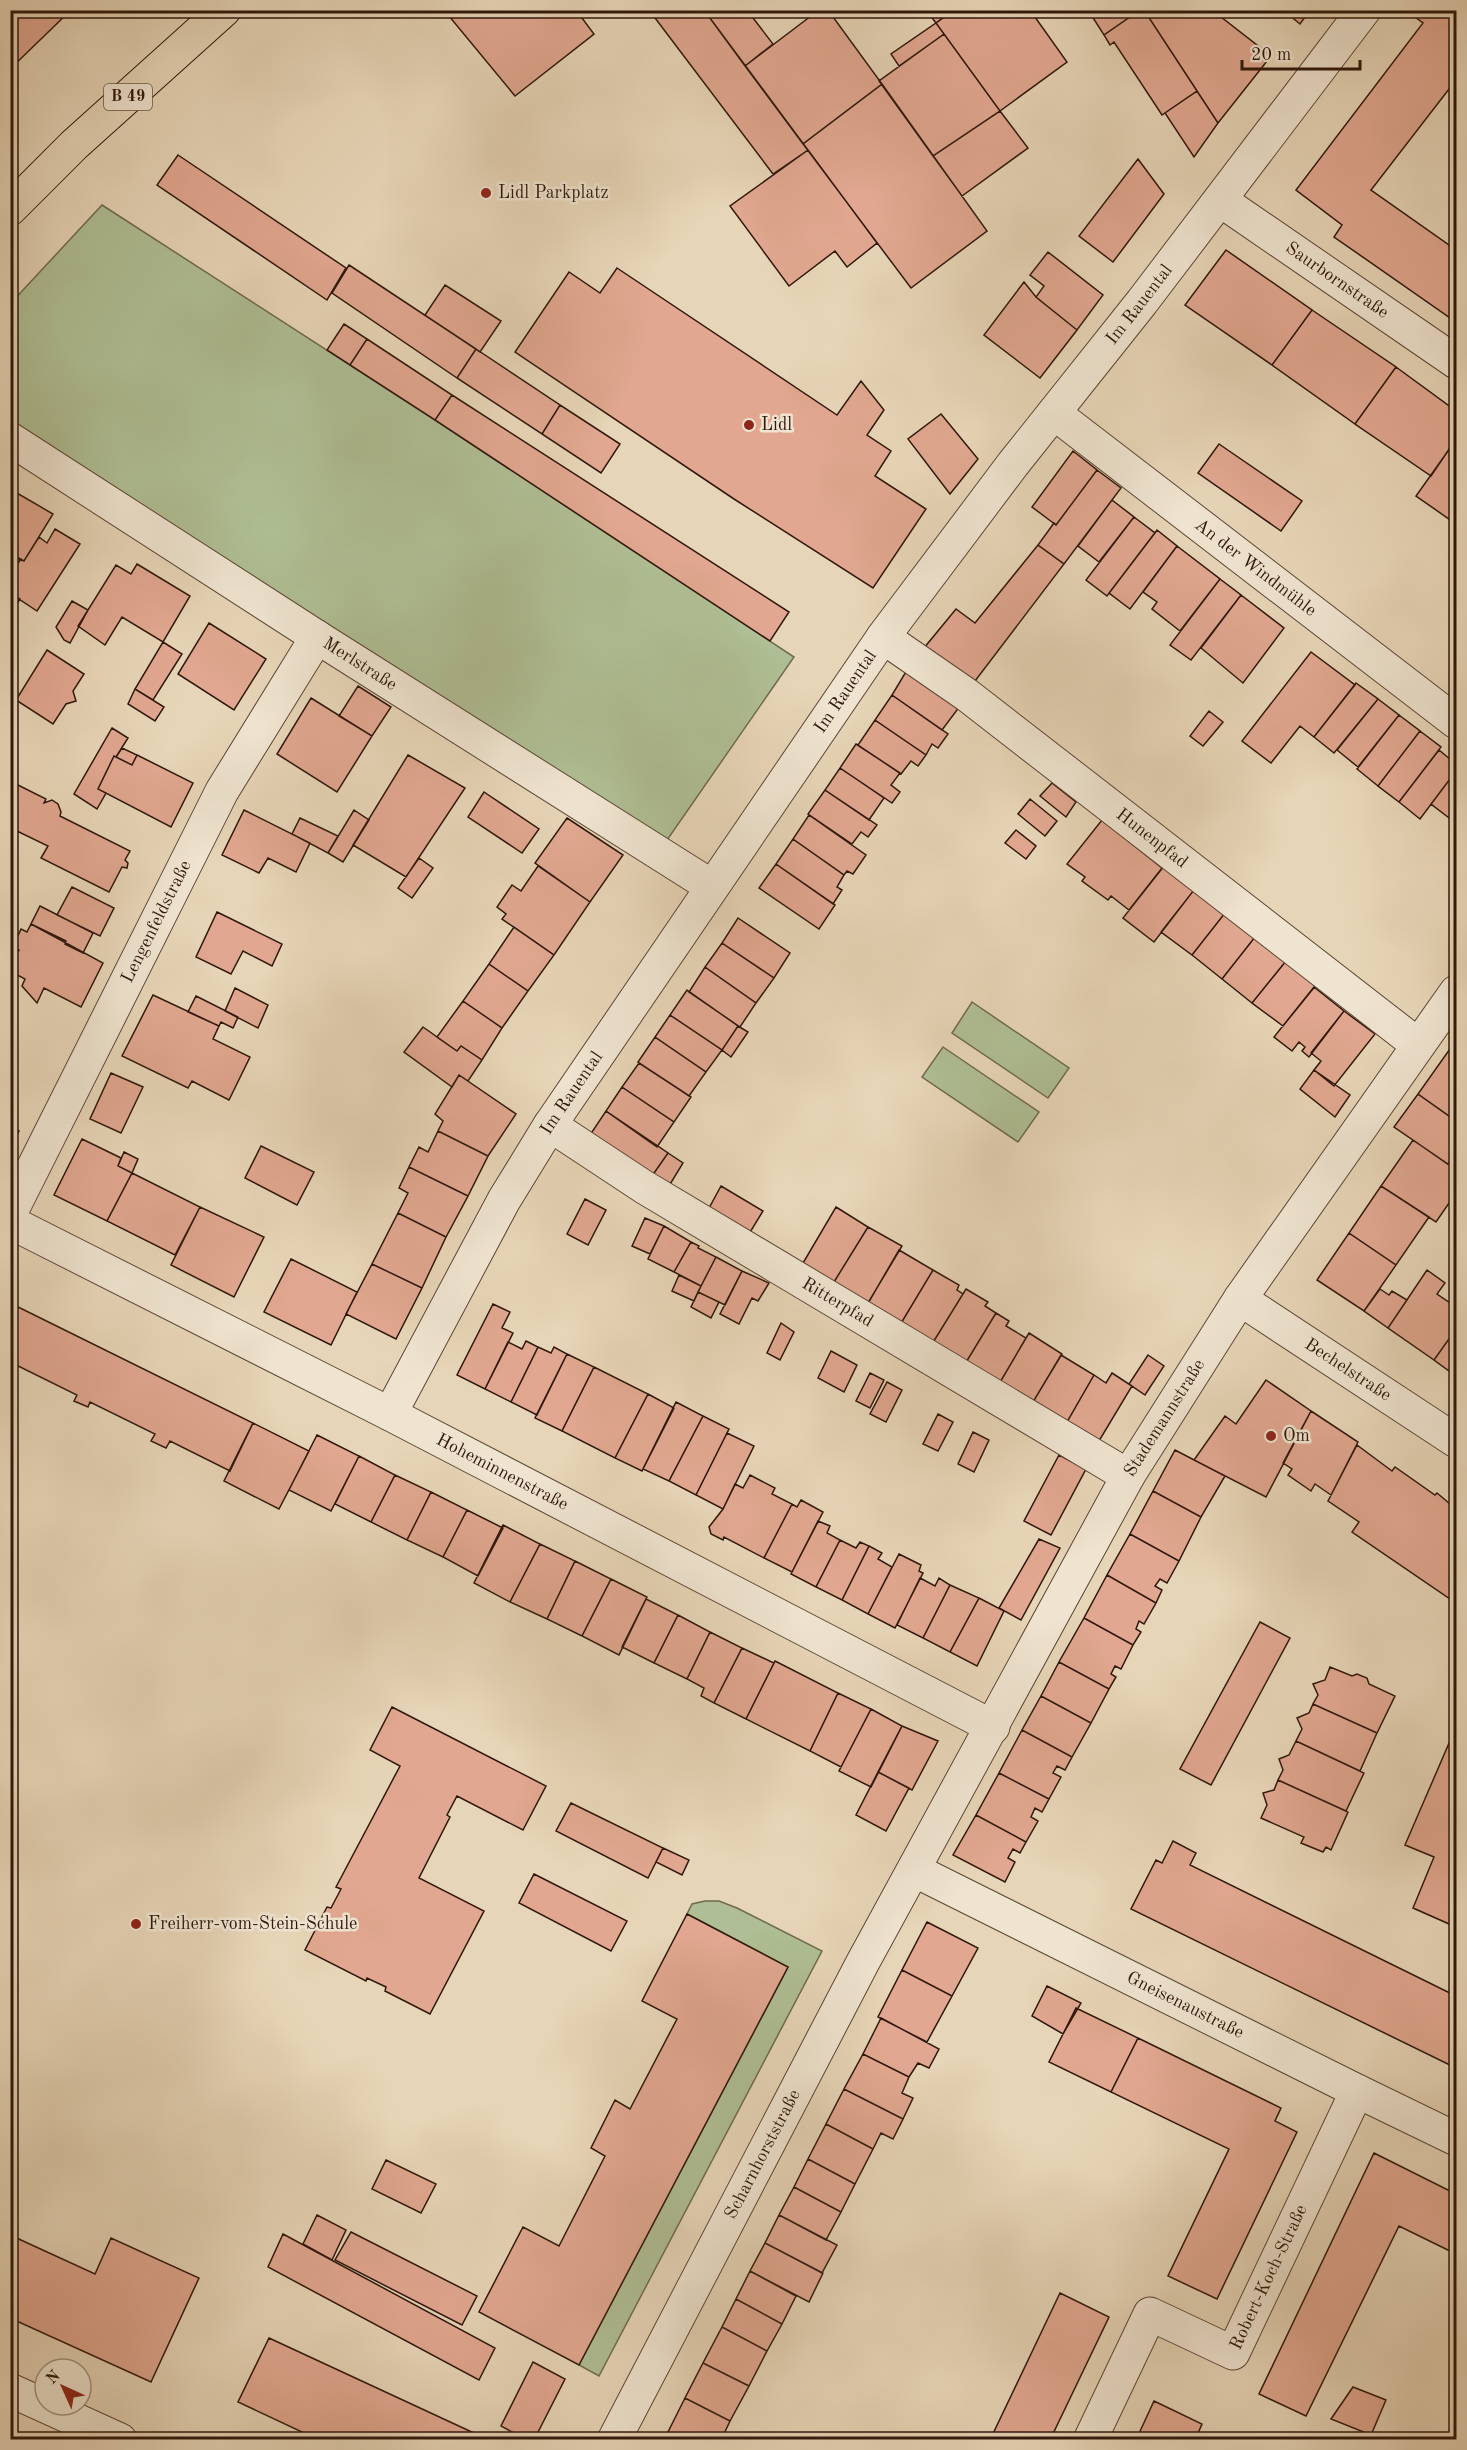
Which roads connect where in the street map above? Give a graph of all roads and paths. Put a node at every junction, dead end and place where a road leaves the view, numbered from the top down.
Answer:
1 (224, 10) edge
2 (1364, 10) edge
3 (1220, 200) junction
4 (10, 209) edge
5 (1456, 362) edge
6 (1054, 413) junction
7 (10, 439) edge
8 (883, 637) junction
9 (317, 638) junction
10 (1456, 722) edge
11 (711, 886) junction
12 (1456, 992) edge
13 (1418, 1045) junction
14 (550, 1125) junction
15 (10, 1214) edge
16 (10, 1222) edge
17 (1240, 1299) junction
18 (390, 1414) junction
19 (1456, 1441) edge
20 (1128, 1476) junction
21 (993, 1726) junction
22 (914, 1870) junction
23 (1357, 2091) junction
24 (1456, 2139) edge
25 (10, 2390) edge
26 (120, 2439) edge
27 (614, 2439) edge
28 (1090, 2439) edge

1 - 4 main road, B 49
2 - 3 street, Im Rauental
3 - 5 street, Saurbornstraße
3 - 6 street, Im Rauental
6 - 8 street, Im Rauental
6 - 10 street, An der Windmühle
7 - 9 street, Merlstraße
8 - 11 street, Im Rauental
8 - 13 street, Hunenpfad
9 - 11 street, Merlstraße
9 - 15 street, Lengenfeldstraße
11 - 14 street, Im Rauental
12 - 13 street, Stademannstraße
13 - 17 street, Stademannstraße
14 - 18 street, Im Rauental
14 - 20 street, Ritterpfad
16 - 18 street, Hoheminnenstraße
17 - 19 street, Bechelstraße
17 - 20 street, Stademannstraße
18 - 21 street, Hoheminnenstraße
20 - 21 street, Stademannstraße
21 - 22 street, Stademannstraße
22 - 23 street, Gneisenaustraße
22 - 27 street, Scharnhorststraße
23 - 24 street, Gneisenaustraße
23 - 28 street, Robert-Koch-Straße
25 - 26 street

